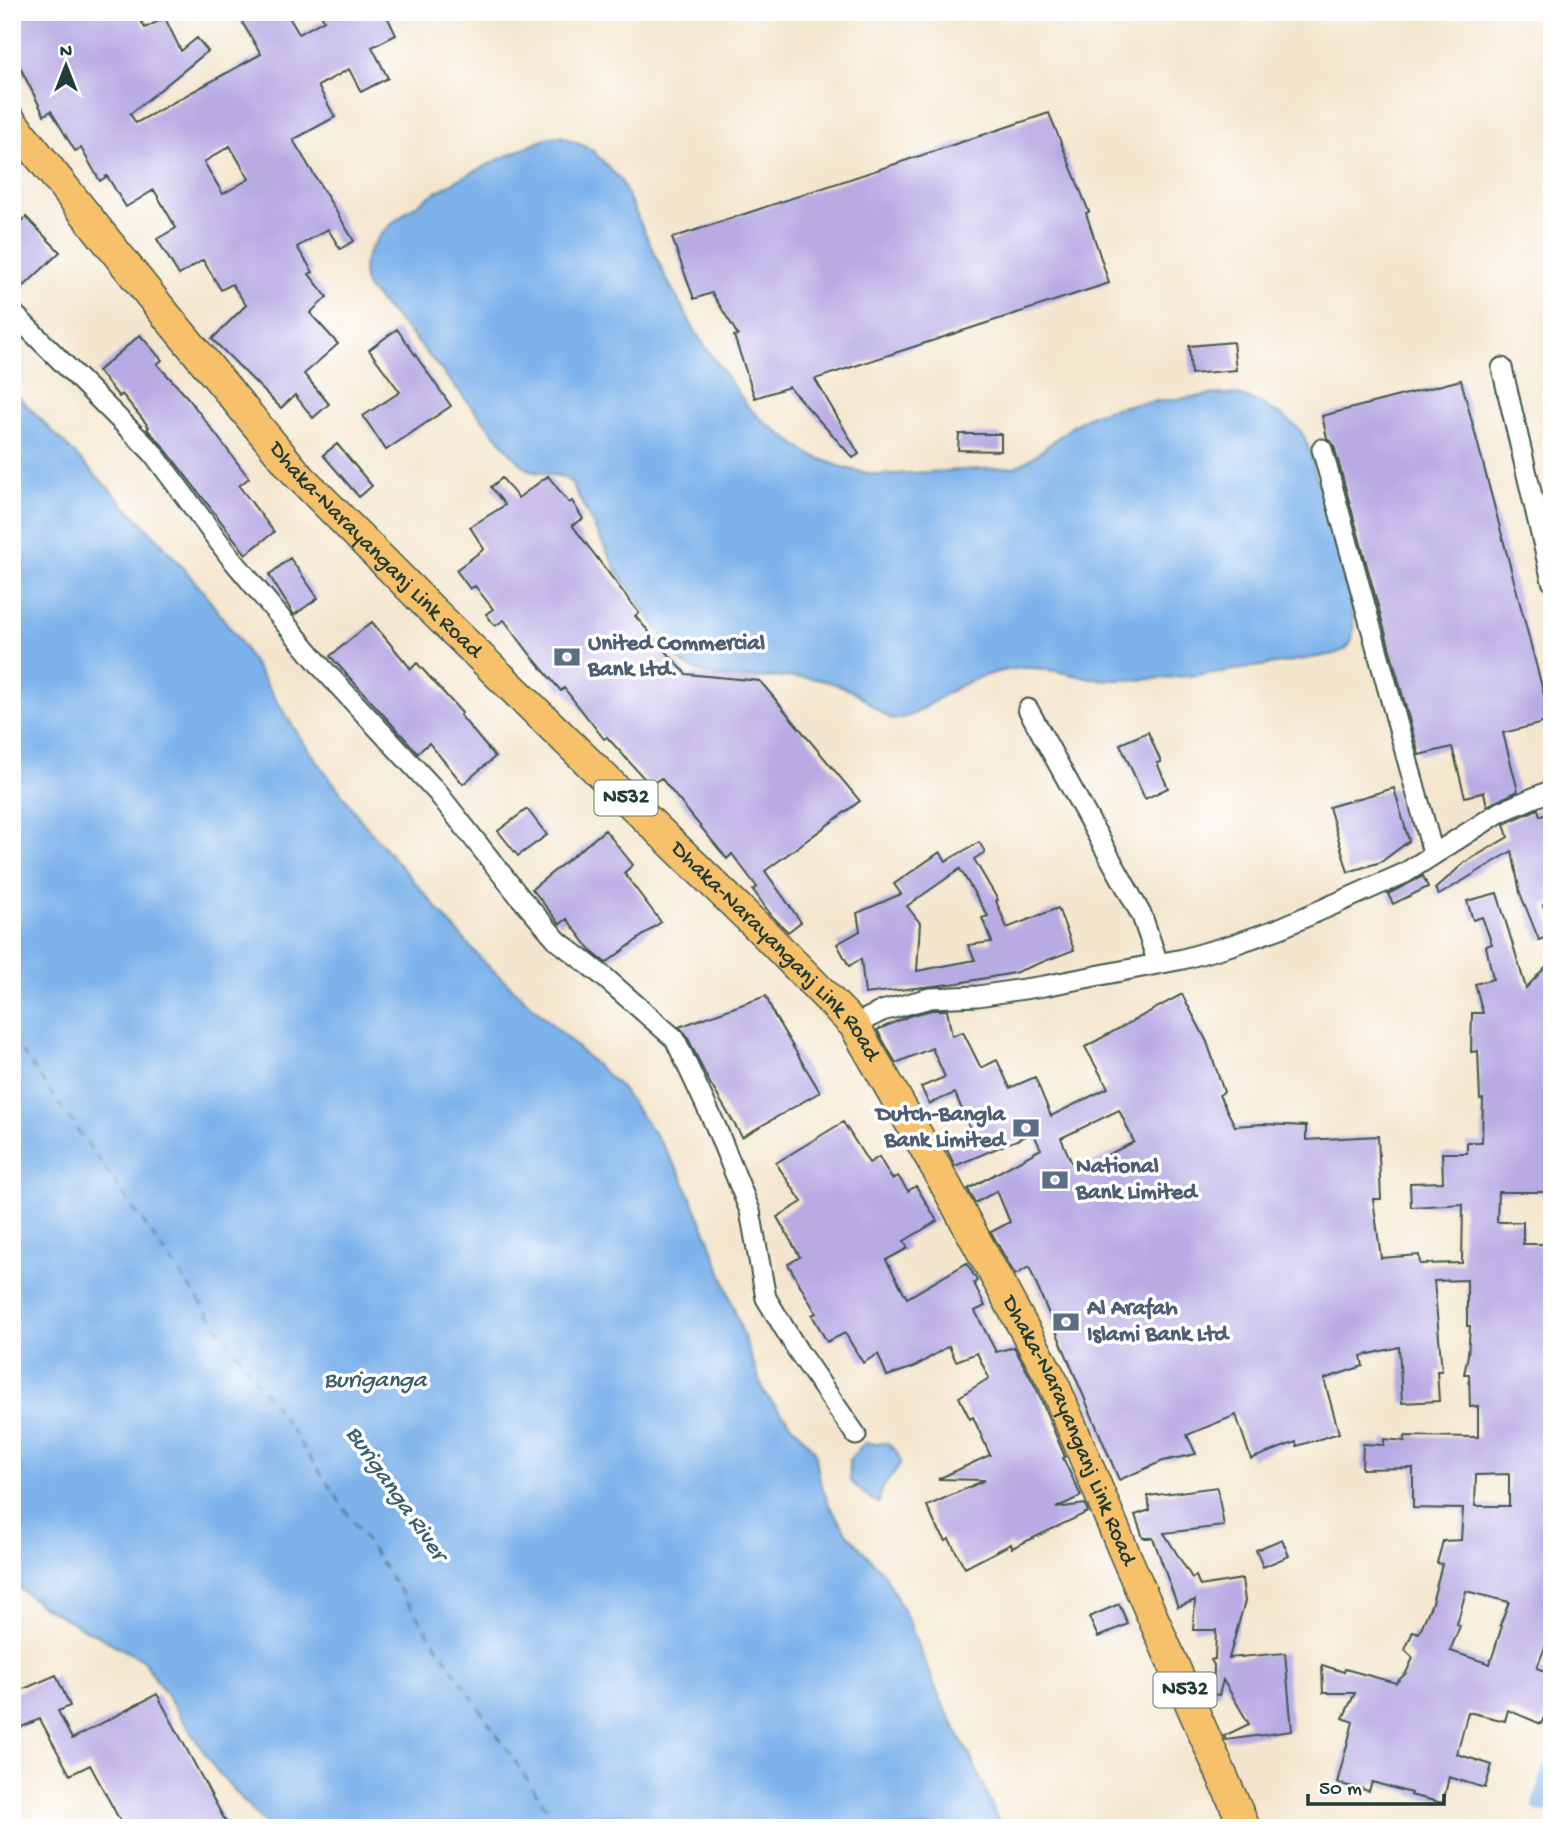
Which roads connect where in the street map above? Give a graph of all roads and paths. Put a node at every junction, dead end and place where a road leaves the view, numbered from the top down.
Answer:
1 (12, 122) edge
2 (12, 312) edge
3 (1502, 368) dead end
4 (1322, 449) dead end
5 (1552, 581) edge
6 (1028, 709) dead end
7 (1552, 790) edge
8 (1433, 853) junction
9 (1158, 964) junction
10 (854, 1026) junction
11 (856, 1436) dead end
12 (1245, 1828) edge

1 - 10 highway, Dhaka-Narayanganj Link Road / N532
2 - 11 street
3 - 5 street
4 - 8 street
6 - 9 street
7 - 8 street
8 - 9 street
9 - 10 street
10 - 12 highway, Dhaka-Narayanganj Link Road / N532

